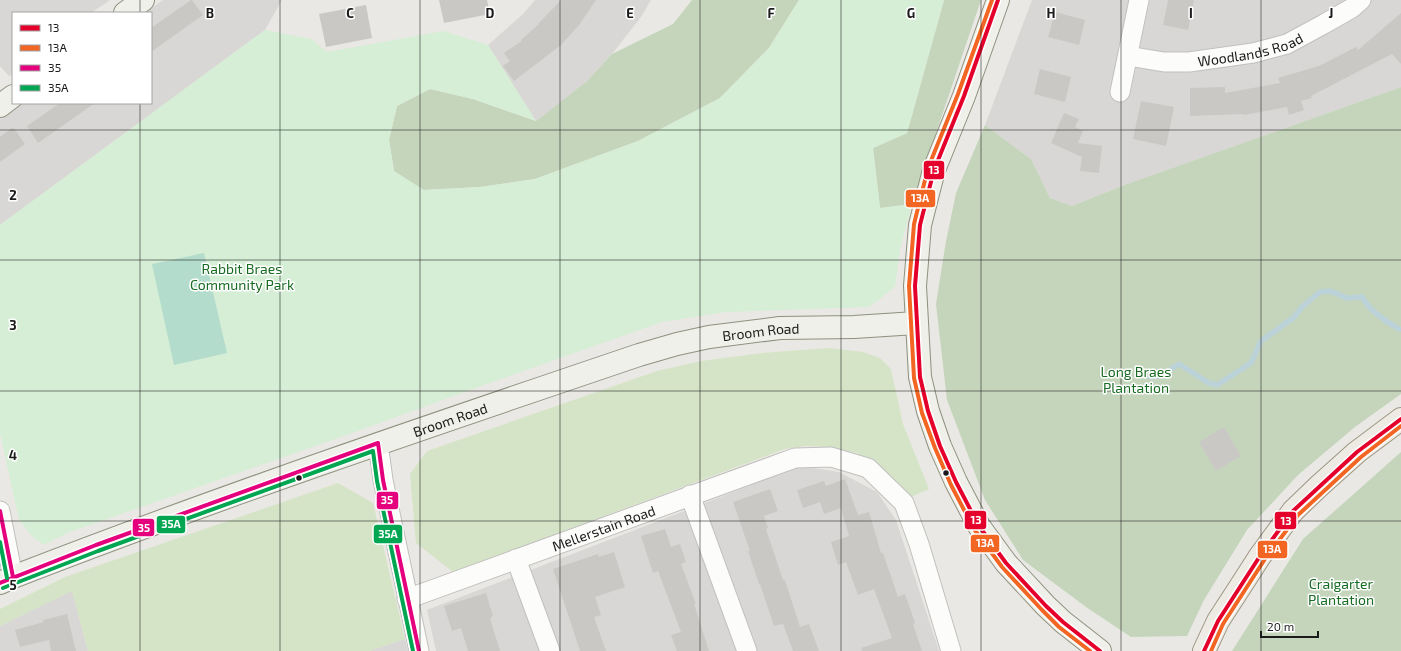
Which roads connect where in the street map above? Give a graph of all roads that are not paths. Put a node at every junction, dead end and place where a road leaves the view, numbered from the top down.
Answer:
1 (142, 0) edge
2 (998, 0) edge
3 (1139, 0) edge
4 (1361, 0) edge
5 (126, 12) edge
6 (1128, 56) junction
7 (1120, 92) dead end
8 (12, 97) edge
9 (0, 106) edge
10 (916, 323) junction
11 (1401, 419) edge
12 (378, 443) junction
13 (690, 495) junction
14 (0, 511) edge
15 (516, 559) junction
16 (7, 580) edge
17 (407, 598) junction
18 (418, 651) edge
19 (550, 651) edge
20 (747, 651) edge
21 (951, 651) edge
22 (1100, 651) edge
23 (1204, 651) edge

1 - 5 street
2 - 10 street
3 - 6 street
4 - 6 street, Woodlands Road
6 - 7 street
8 - 9 street
10 - 12 street, Broom Road
10 - 22 street
11 - 23 main road
12 - 16 street, Broom Road
12 - 17 street
13 - 15 street, Mellerstain Road
13 - 20 street
13 - 21 street, Mellerstain Road
14 - 16 street
15 - 17 street, Mellerstain Road
15 - 19 street
17 - 18 street

